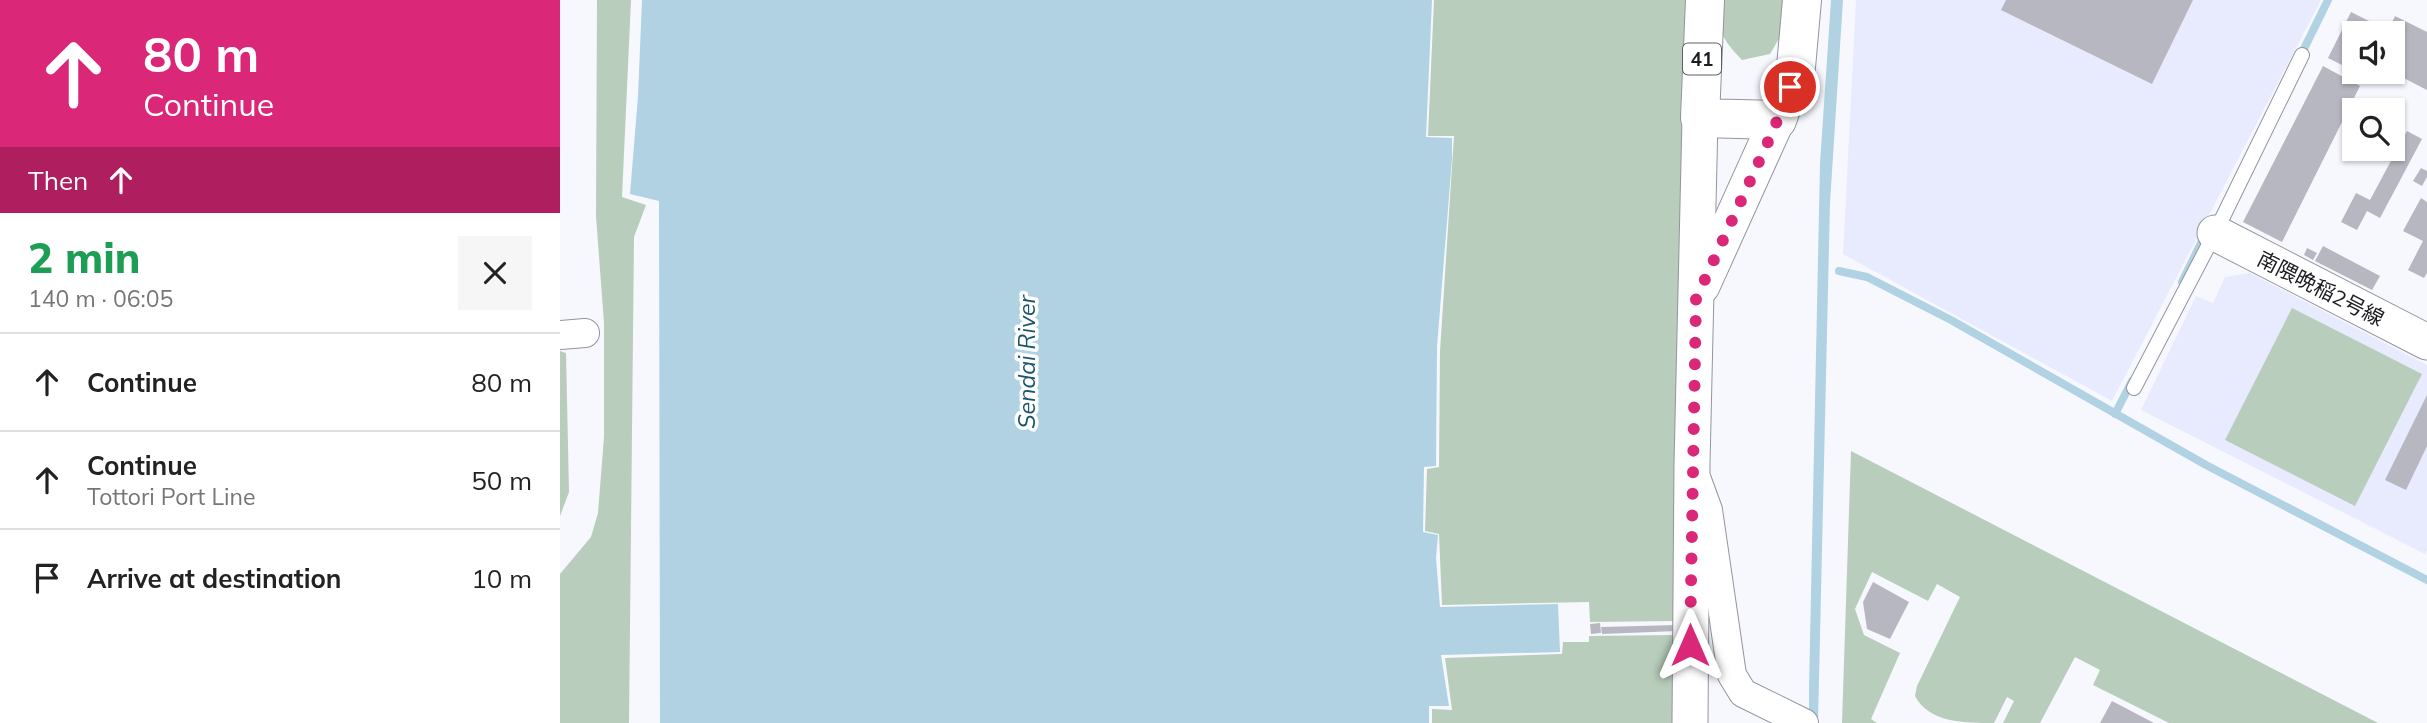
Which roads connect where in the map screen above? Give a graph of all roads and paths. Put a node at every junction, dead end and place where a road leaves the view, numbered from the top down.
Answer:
1 (1704, 0) edge
2 (1802, 0) edge
3 (2302, 55) dead end
4 (1700, 118) junction
5 (1777, 120) junction
6 (2215, 233) junction
7 (1696, 299) junction
8 (2427, 342) edge
9 (2133, 388) dead end
10 (1692, 464) junction
11 (1746, 695) junction
12 (1690, 723) edge
13 (1747, 723) edge
14 (1804, 723) edge

1 - 4 main road, 41
2 - 5 main road
3 - 6 lane
4 - 5 main road
4 - 7 street
5 - 7 street
6 - 8 street, 南隈晩稲2号線
6 - 9 lane
7 - 10 street
10 - 11 street
10 - 12 street
11 - 13 street
11 - 14 street

